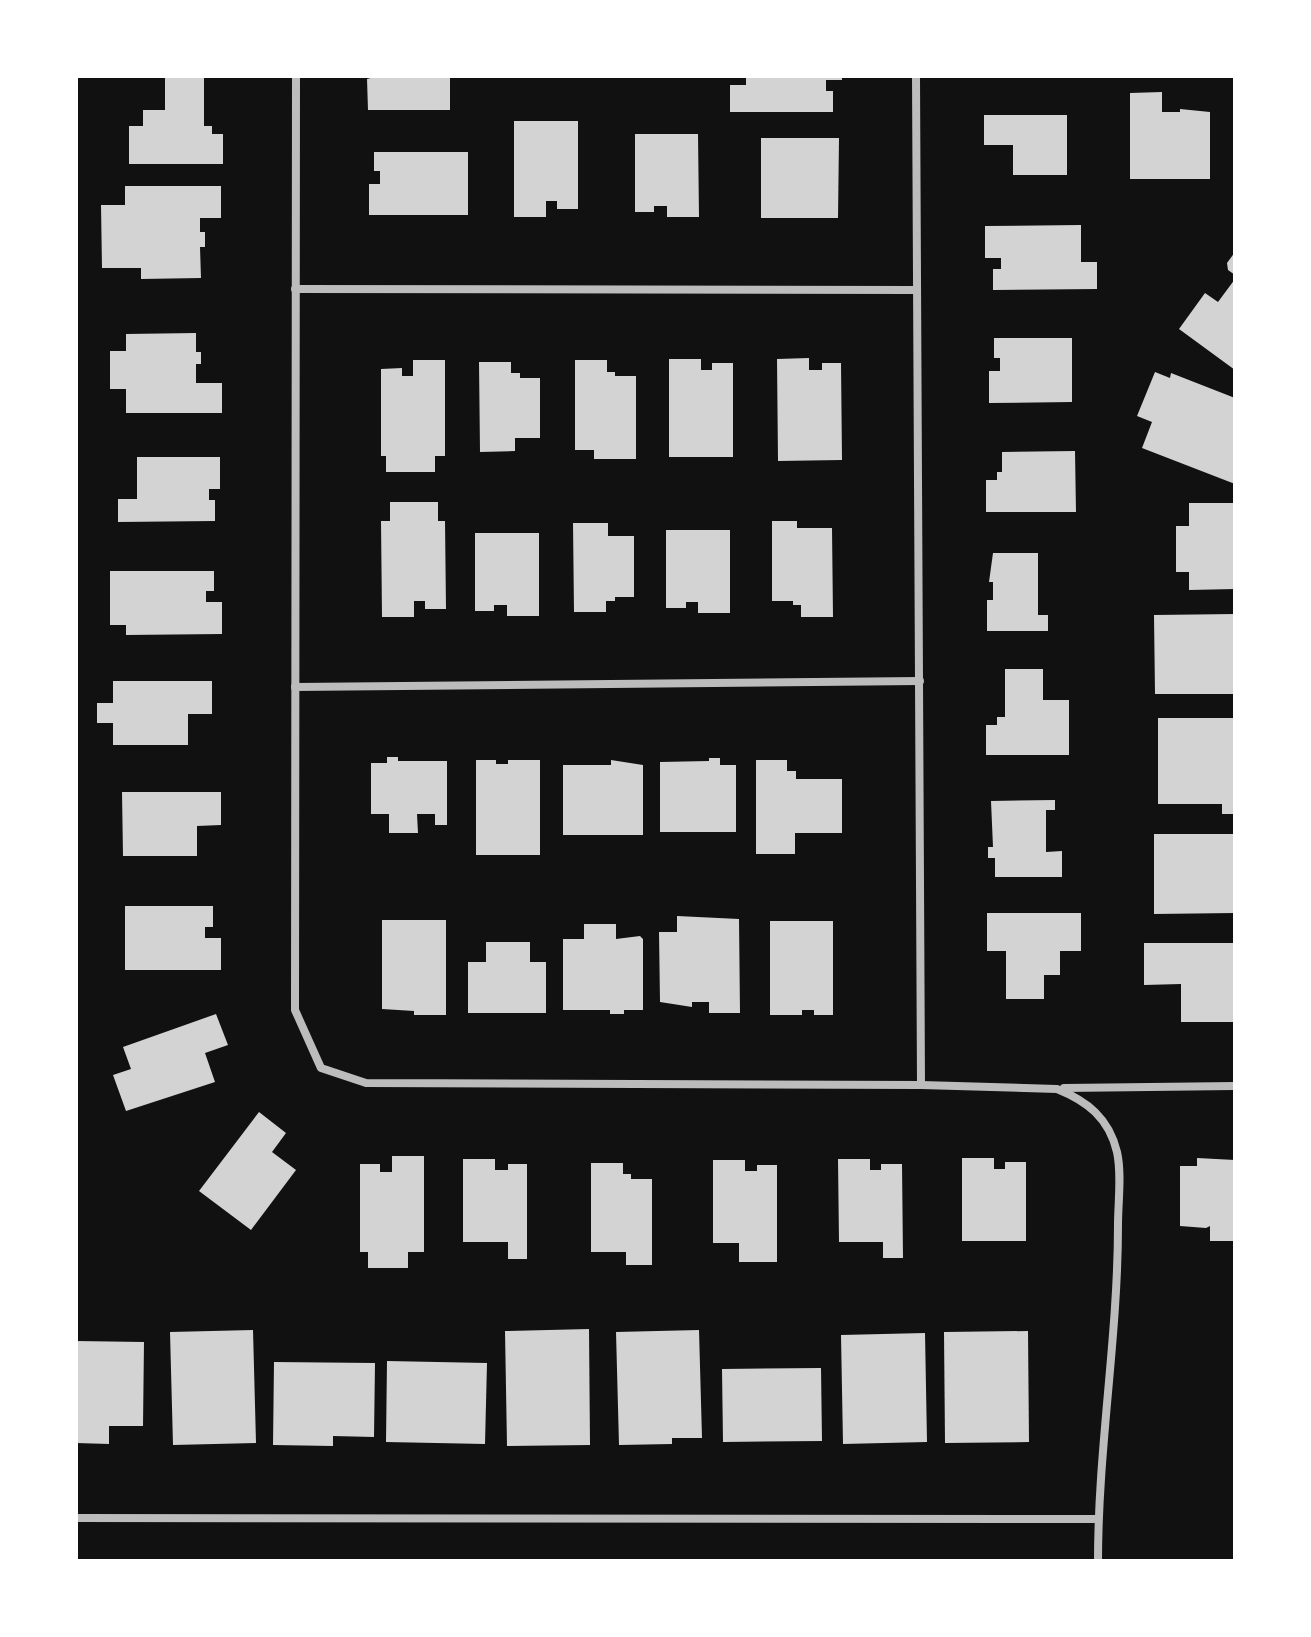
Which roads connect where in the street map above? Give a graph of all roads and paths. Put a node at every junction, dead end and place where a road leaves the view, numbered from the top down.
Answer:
1 (296, 76) edge
2 (916, 76) edge
3 (295, 289) junction
4 (916, 290) junction
5 (920, 681) junction
6 (295, 687) junction
7 (921, 1085) junction
8 (1235, 1086) edge
9 (1057, 1089) junction
10 (76, 1518) edge
11 (1098, 1519) junction
12 (1098, 1561) edge

1 - 3 street
2 - 4 street
3 - 4 street
3 - 6 street
4 - 5 street
5 - 6 street
5 - 7 street
6 - 7 street
7 - 9 street
8 - 9 street
9 - 11 street
10 - 11 street
11 - 12 street

